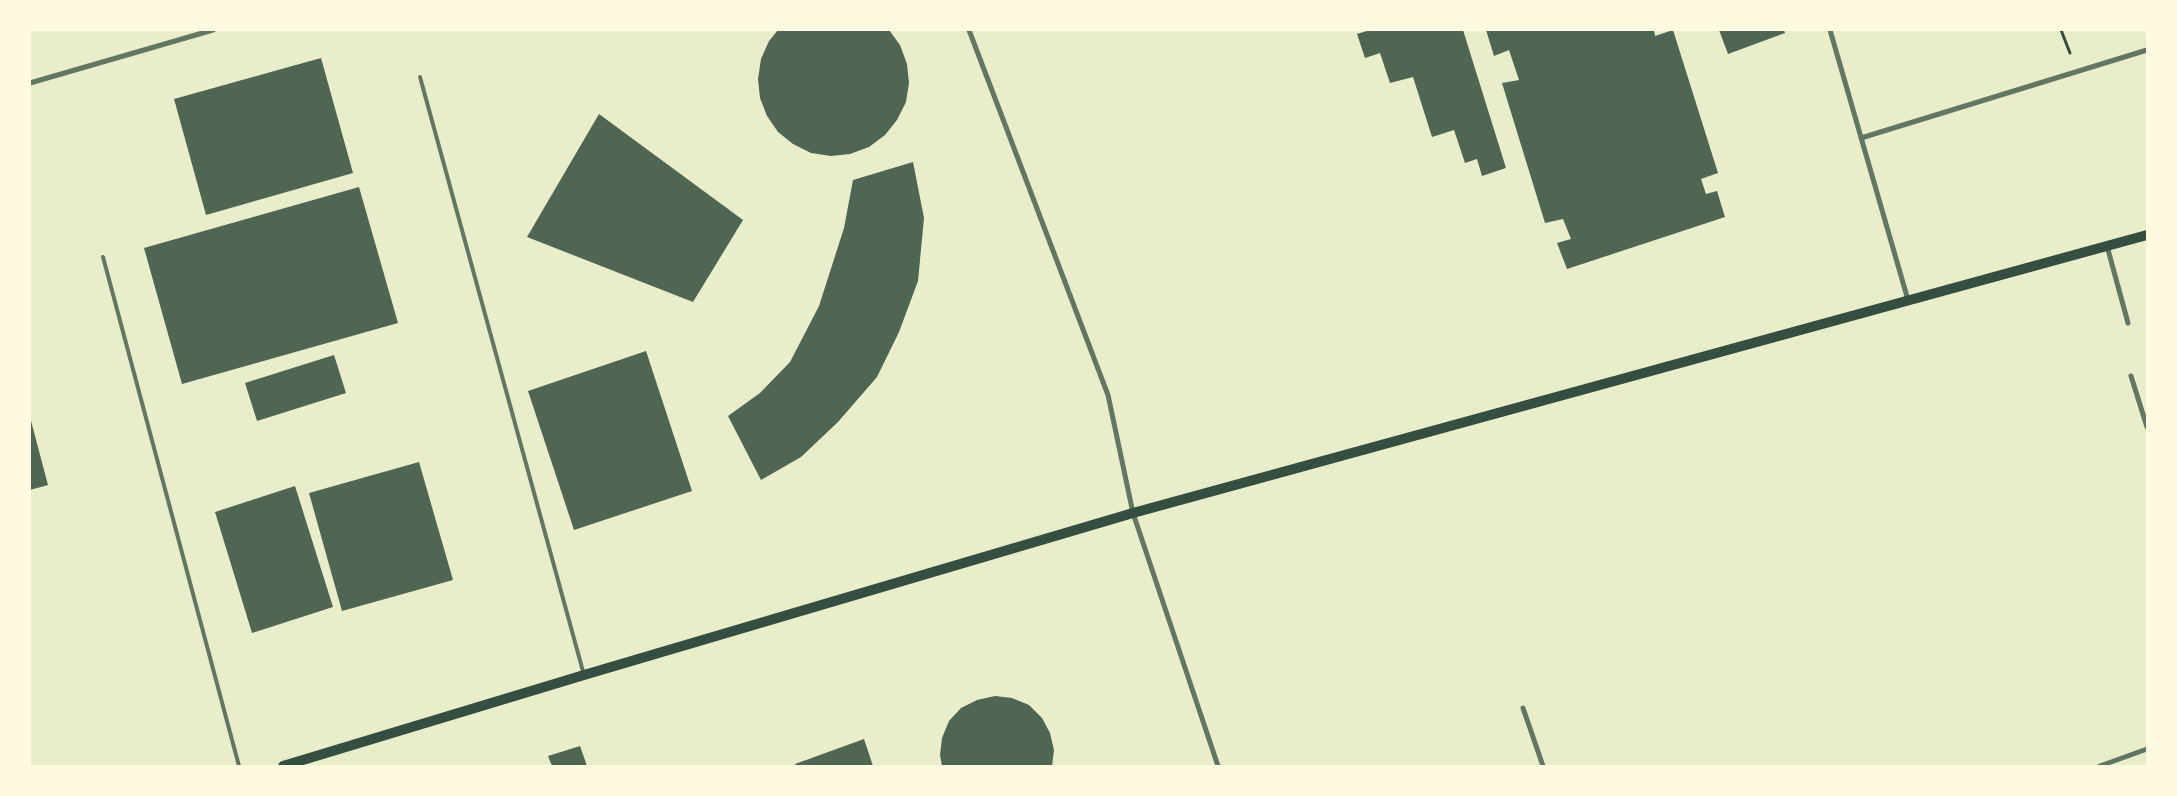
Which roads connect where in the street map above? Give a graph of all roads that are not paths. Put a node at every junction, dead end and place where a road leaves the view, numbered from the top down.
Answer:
1 (213, 30) edge
2 (969, 30) edge
3 (1830, 30) edge
4 (2147, 50) edge
5 (420, 77) dead end
6 (30, 83) edge
7 (1861, 138) junction
8 (2147, 235) edge
9 (2107, 246) junction
10 (103, 257) dead end
11 (1909, 300) junction
12 (2128, 323) dead end
13 (2131, 376) dead end
14 (2147, 427) edge
15 (1134, 513) junction
16 (584, 675) junction
17 (1523, 708) dead end
18 (2147, 749) edge
19 (238, 766) edge
20 (283, 766) edge
21 (1218, 766) edge
22 (1543, 766) edge
23 (2100, 766) edge

1 - 6 street
2 - 15 street
3 - 7 street
4 - 7 street
5 - 16 lane
7 - 11 street
8 - 9 main road
9 - 11 main road
9 - 12 street
10 - 19 lane
11 - 15 main road
13 - 14 street
15 - 16 main road
15 - 21 street
16 - 20 main road
17 - 22 street
18 - 23 street

